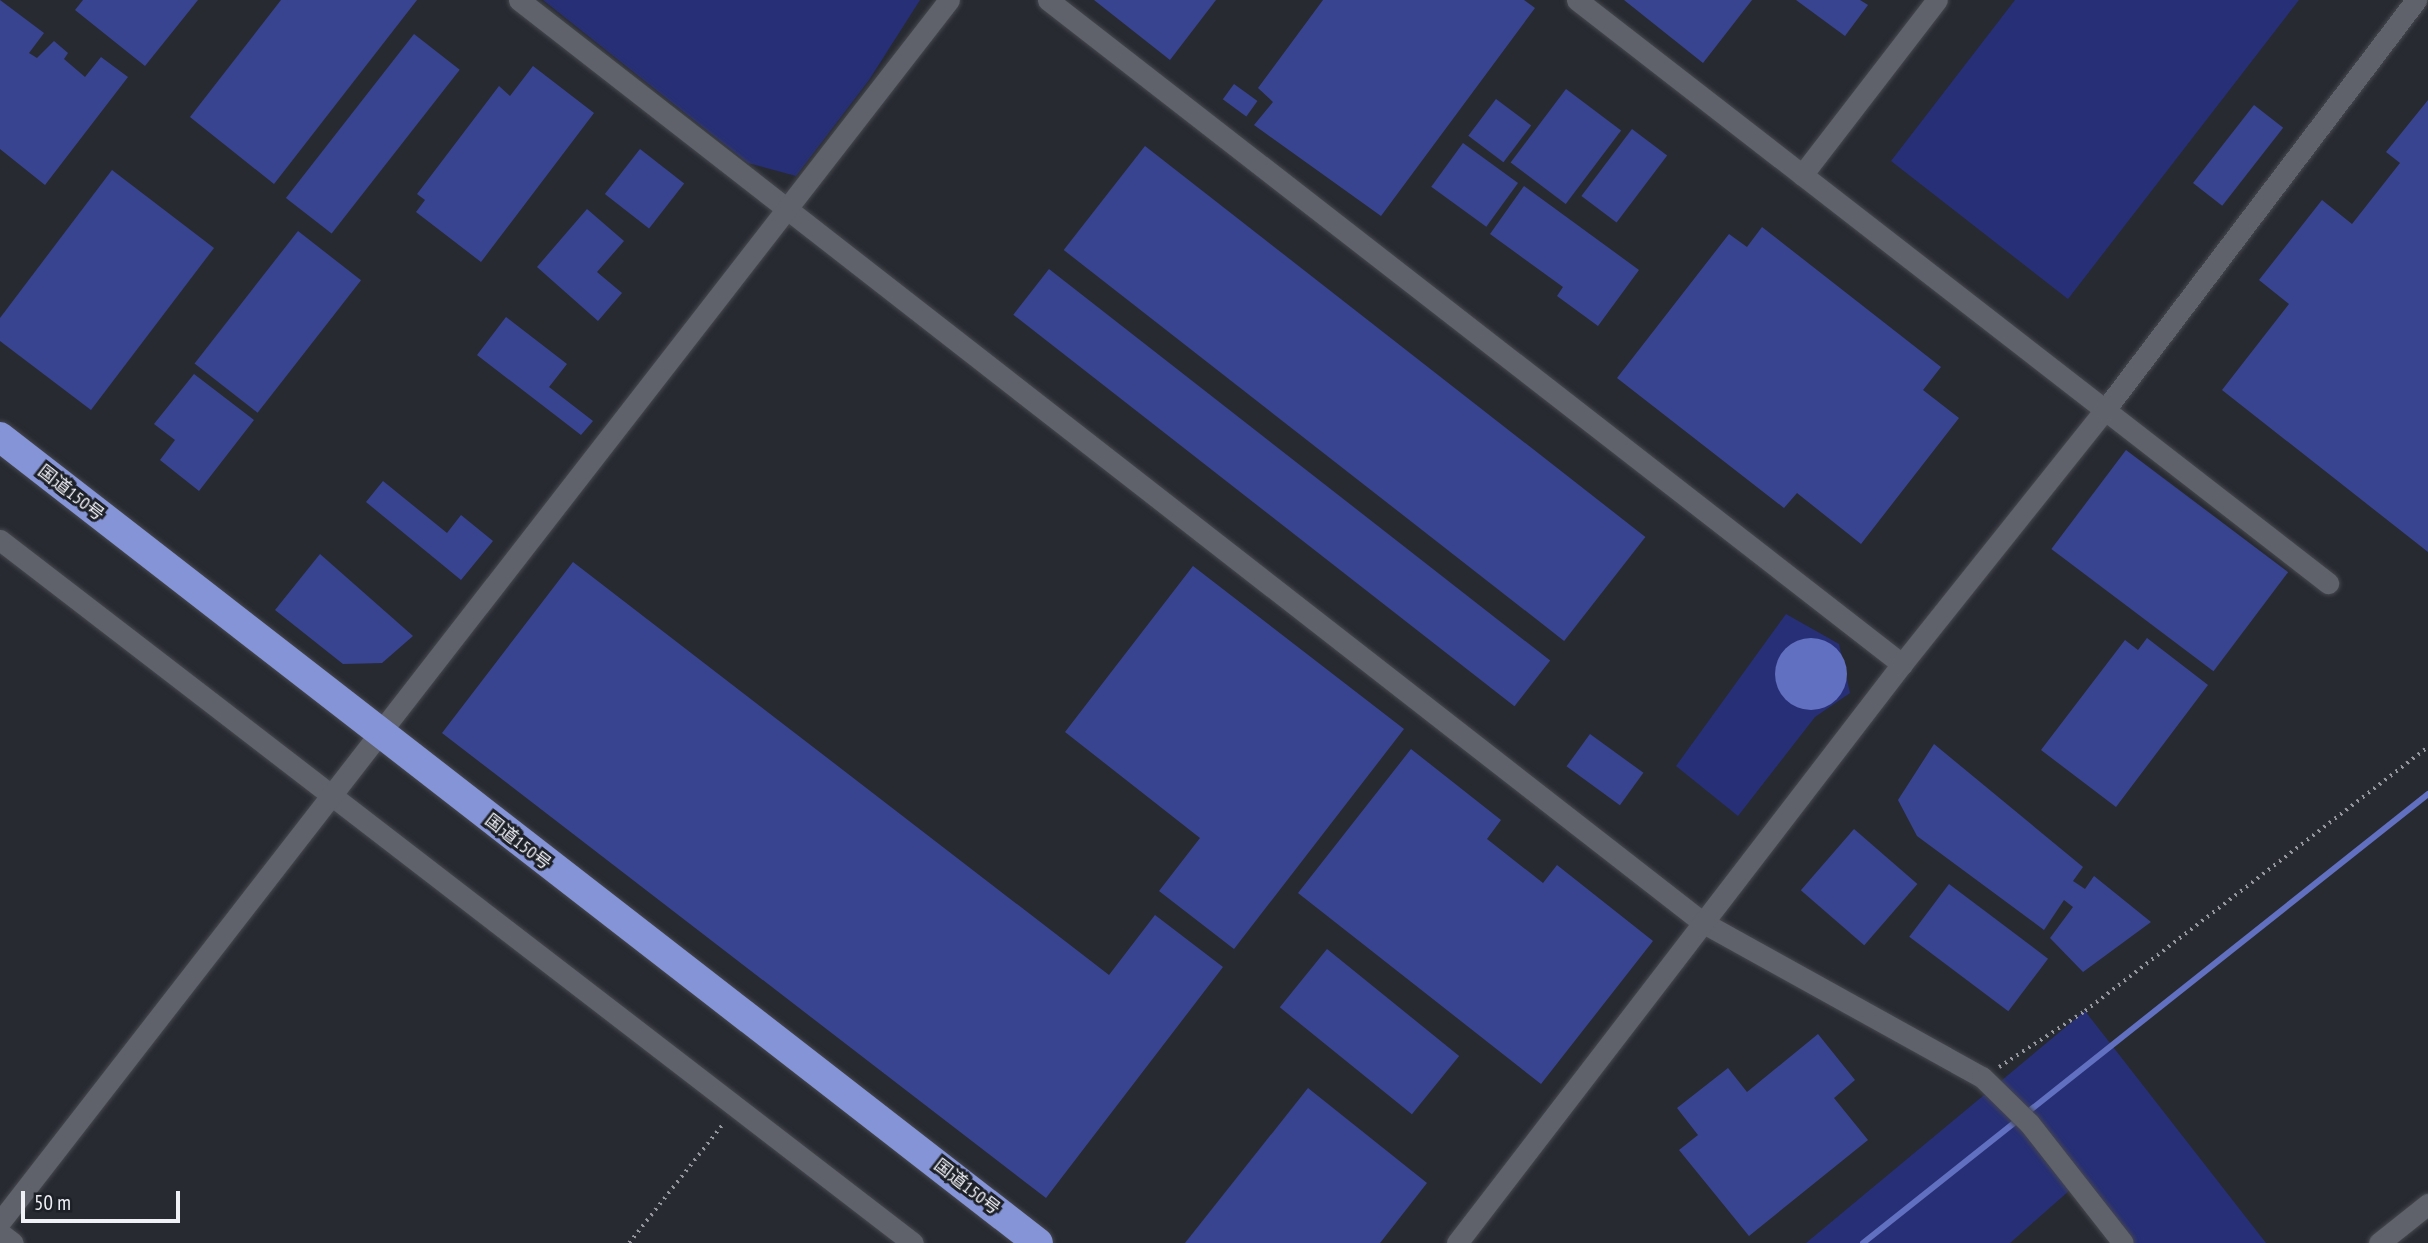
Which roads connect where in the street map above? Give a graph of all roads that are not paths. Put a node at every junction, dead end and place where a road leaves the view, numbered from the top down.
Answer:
1 (519, 0) edge
2 (949, 0) edge
3 (1048, 0) edge
4 (1577, 0) edge
5 (1937, 0) edge
6 (2416, 0) edge
7 (1802, 175) junction
8 (789, 208) junction
9 (2105, 410) junction
10 (0, 437) edge
11 (0, 540) edge
12 (2328, 583) dead end
13 (1902, 664) junction
14 (379, 733) junction
15 (331, 796) junction
16 (1702, 922) junction
17 (2428, 1204) edge
18 (0, 1222) edge
19 (0, 1233) edge
20 (13, 1243) edge
21 (913, 1243) edge
22 (1038, 1243) edge
23 (1457, 1243) edge
24 (2123, 1243) edge
25 (2379, 1243) edge

1 - 8 street
2 - 8 street
3 - 13 street
4 - 7 street
5 - 7 street
6 - 9 street
7 - 9 street
8 - 14 street
8 - 16 street
9 - 12 street
9 - 13 street
10 - 14 highway, 国道150号
11 - 15 street
13 - 16 street
14 - 15 street
14 - 22 highway, 国道150号
15 - 18 street
15 - 21 street
16 - 23 street
16 - 24 street
17 - 25 street
19 - 20 street

